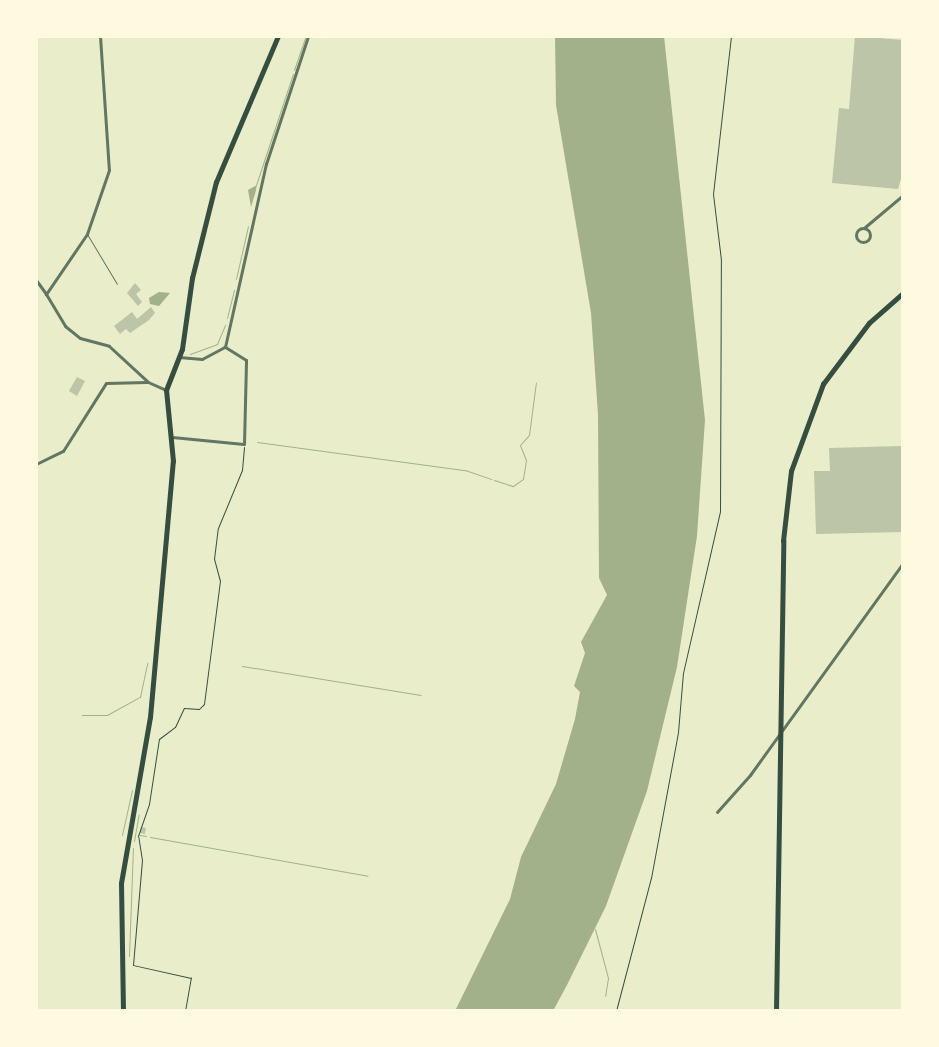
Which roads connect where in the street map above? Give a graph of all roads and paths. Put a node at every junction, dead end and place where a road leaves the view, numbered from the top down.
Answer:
1 (100, 36) edge
2 (278, 36) edge
3 (308, 36) edge
4 (731, 36) edge
5 (903, 195) edge
6 (865, 228) junction
7 (87, 234) junction
8 (36, 280) edge
9 (117, 284) dead end
10 (903, 293) edge
11 (46, 294) junction
12 (225, 347) junction
13 (179, 357) junction
14 (148, 382) junction
15 (166, 390) junction
16 (172, 437) junction
17 (244, 444) junction
18 (36, 464) edge
19 (903, 563) edge
20 (717, 812) dead end
21 (123, 1011) edge
22 (185, 1011) edge
23 (616, 1011) edge
24 (776, 1011) edge

1 - 7 street
2 - 13 main road
3 - 12 street
4 - 23 path
5 - 6 street
6 - 6 street
7 - 9 lane
7 - 11 street
8 - 11 street
10 - 24 main road
11 - 14 street
12 - 13 street
12 - 17 street
13 - 15 main road
14 - 15 street
14 - 18 street
15 - 16 main road
16 - 17 street
16 - 21 main road
17 - 22 path
19 - 20 street

